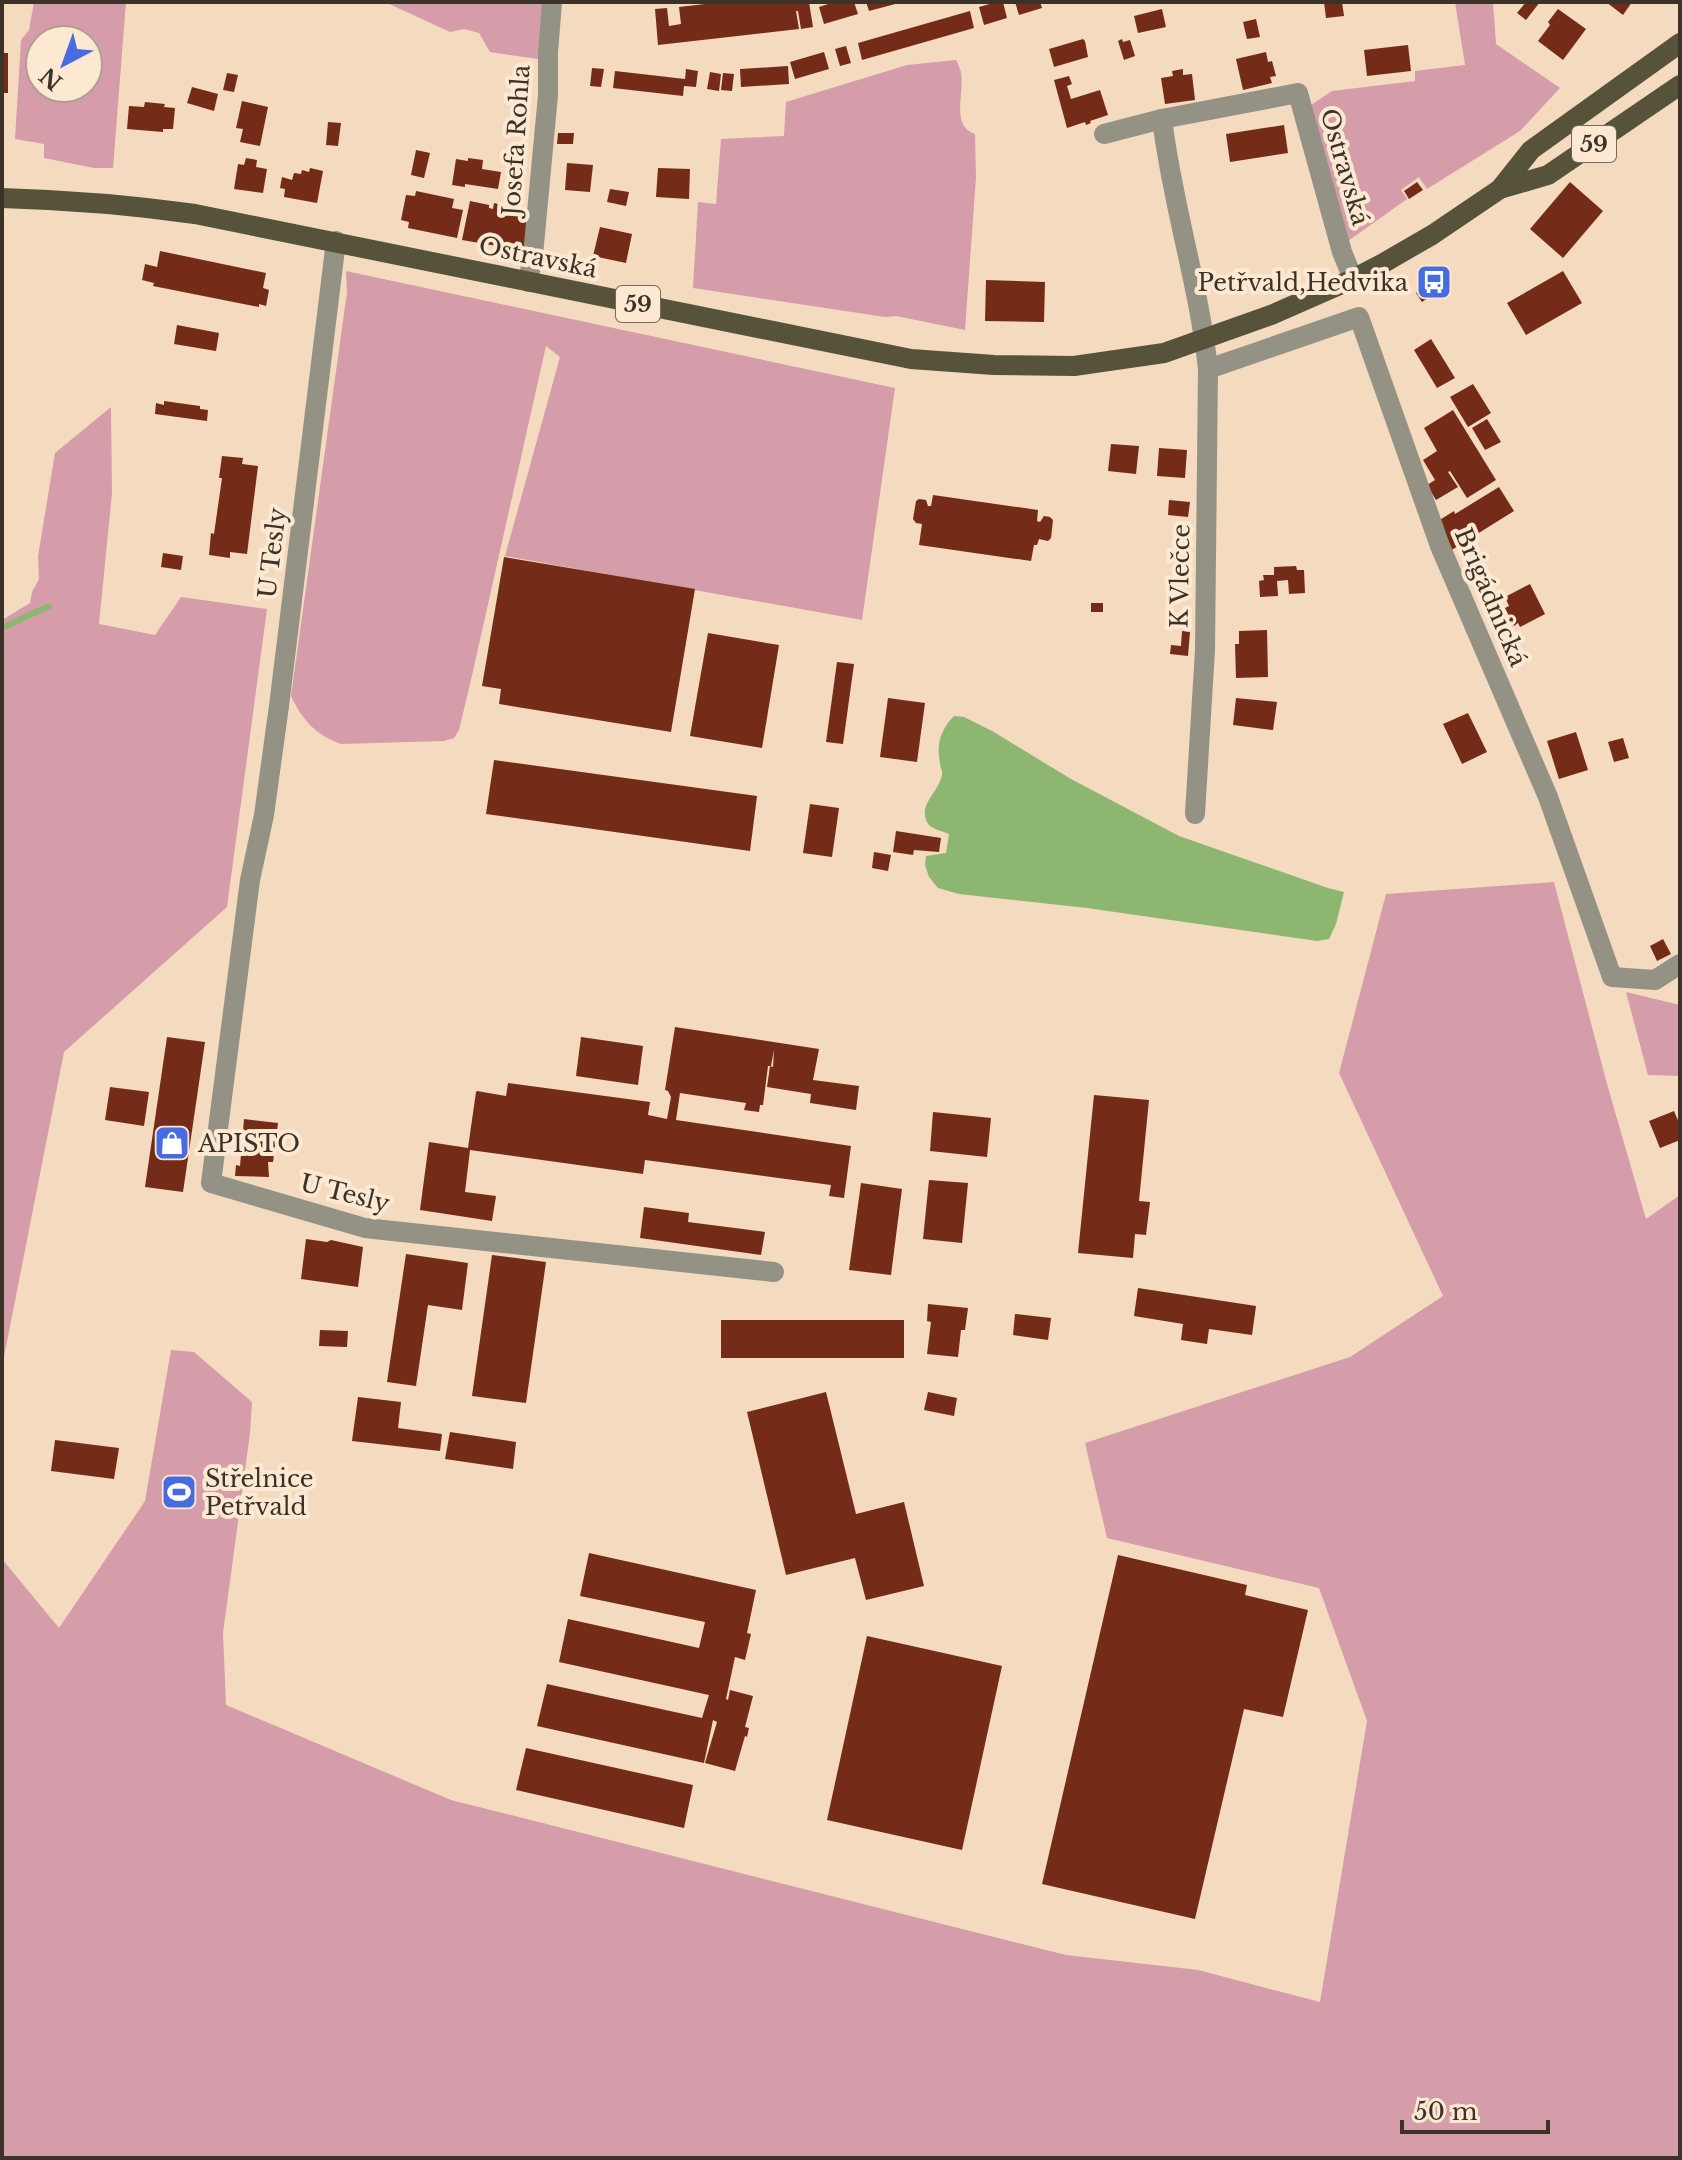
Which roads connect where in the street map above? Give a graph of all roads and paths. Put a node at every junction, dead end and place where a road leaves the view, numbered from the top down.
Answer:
1 (552, 2) edge
2 (1680, 43) edge
3 (1680, 85) edge
4 (1162, 119) junction
5 (1104, 134) dead end
6 (1500, 189) junction
7 (2, 198) edge
8 (336, 241) junction
9 (1353, 279) junction
10 (528, 282) junction
11 (1205, 338) junction
12 (1208, 369) junction
13 (1195, 814) dead end
14 (1680, 964) edge
15 (774, 1272) dead end

1 - 10 street, Josefa Rohla
2 - 6 main road, Ostravská / 59
3 - 6 main road, Ostravská / 59
4 - 5 street
4 - 9 street, Ostravská
4 - 11 street
6 - 9 main road, Ostravská / 59
7 - 8 main road, Ostravská / 59
8 - 10 main road, Ostravská / 59
8 - 15 street, U Tesly
9 - 11 main road, Ostravská / 59
10 - 11 main road, Ostravská / 59
11 - 12 street, K Vlečce
12 - 13 street, K Vlečce
12 - 14 street, Brigádnická

